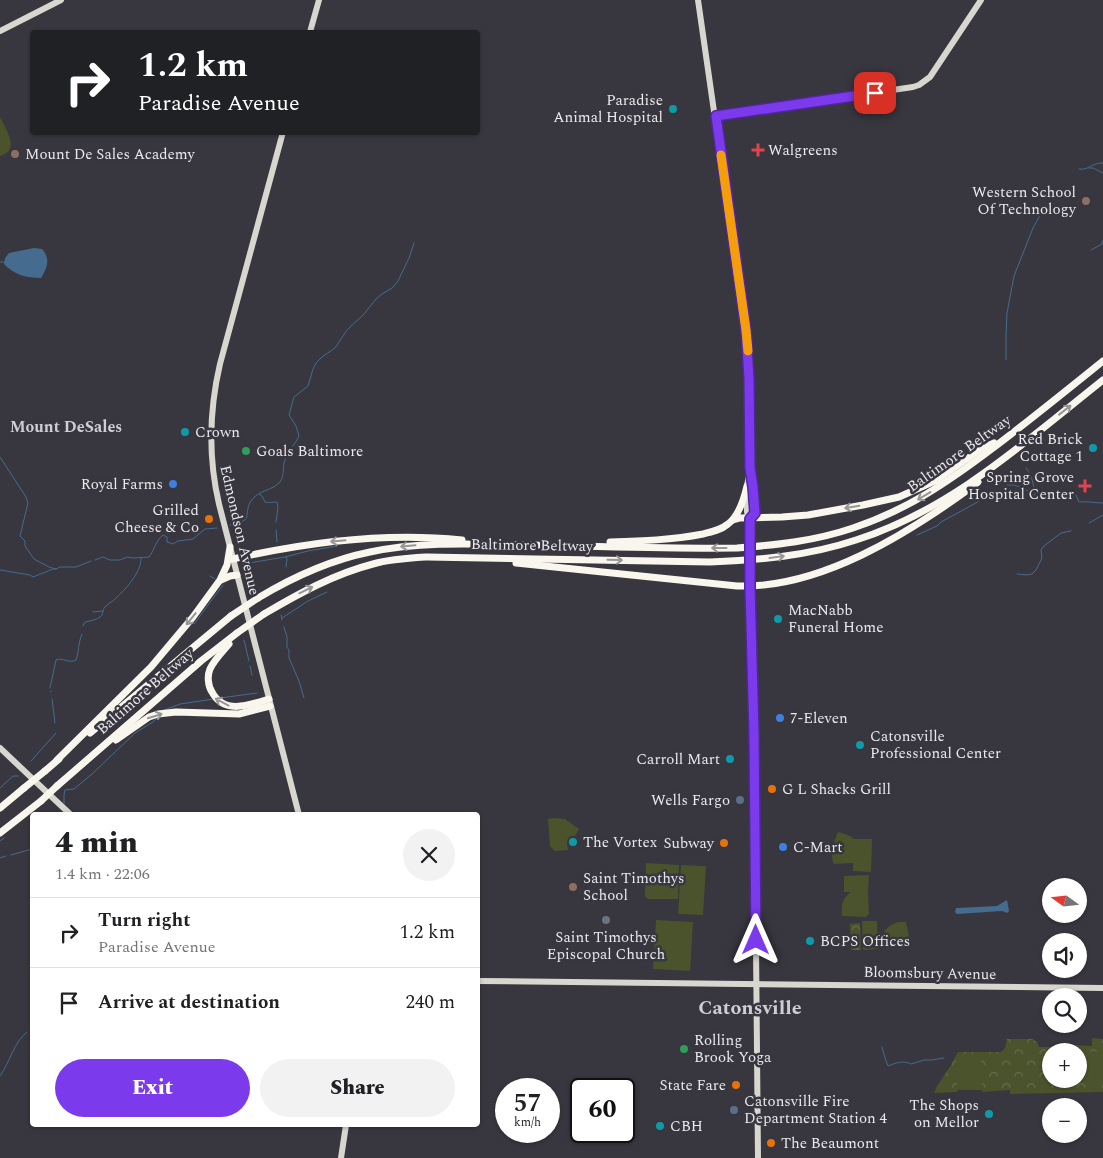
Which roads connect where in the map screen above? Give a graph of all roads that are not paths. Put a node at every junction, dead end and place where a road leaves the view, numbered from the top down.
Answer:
1 (61, 0) edge
2 (318, 0) edge
3 (698, 0) edge
4 (981, 0) edge
5 (310, 30) edge
6 (0, 31) edge
7 (716, 116) junction
8 (282, 135) edge
9 (1103, 361) edge
10 (1103, 380) edge
11 (1007, 437) junction
12 (999, 462) junction
13 (750, 468) junction
14 (747, 486) junction
15 (754, 505) junction
16 (750, 519) junction
17 (733, 520) junction
18 (509, 544) junction
19 (550, 545) junction
20 (230, 547) junction
21 (478, 558) junction
22 (233, 559) junction
23 (237, 575) junction
24 (220, 580) junction
25 (750, 587) junction
26 (237, 634) junction
27 (270, 703) junction
28 (0, 748) edge
29 (57, 760) junction
30 (72, 772) junction
31 (0, 808) edge
32 (68, 812) edge
33 (298, 812) edge
34 (0, 833) edge
35 (480, 981) edge
36 (756, 984) junction
37 (1103, 988) edge
38 (346, 1127) edge
39 (341, 1158) edge
40 (758, 1158) edge

1 - 6 main road
2 - 5 main road
3 - 7 main road
4 - 7 main road
7 - 13 main road
8 - 20 main road, Edmondson Avenue
9 - 11 highway, Baltimore Beltway
12 -> 10 highway, Baltimore Beltway
11 -> 16 highway
11 -> 19 highway, Baltimore Beltway
21 -> 12 highway, Baltimore Beltway
12 - 25 highway
13 - 14 main road
13 - 15 main road
14 - 15 main road
14 - 16 main road
14 - 17 highway
15 - 16 main road
16 - 17 highway
16 - 25 main road, bridge
17 - 19 highway
18 - 19 highway, Baltimore Beltway
18 -> 22 highway
18 -> 29 highway, Baltimore Beltway, bridge
20 - 22 main road, Edmondson Avenue
20 - 24 highway
21 - 25 highway
26 -> 21 highway, Baltimore Beltway, bridge
22 - 23 main road, Edmondson Avenue
23 - 24 highway
23 - 27 main road, Edmondson Avenue
24 -> 29 highway
25 - 36 main road
27 -> 26 highway
26 - 30 highway, Baltimore Beltway
30 -> 27 highway
27 - 33 main road, Edmondson Avenue
28 - 32 main road
29 - 31 highway, Baltimore Beltway, bridge
30 - 34 highway, Baltimore Beltway, bridge
35 - 36 main road, Bloomsbury Avenue
36 - 37 main road, Bloomsbury Avenue
36 - 40 main road
38 - 39 main road

